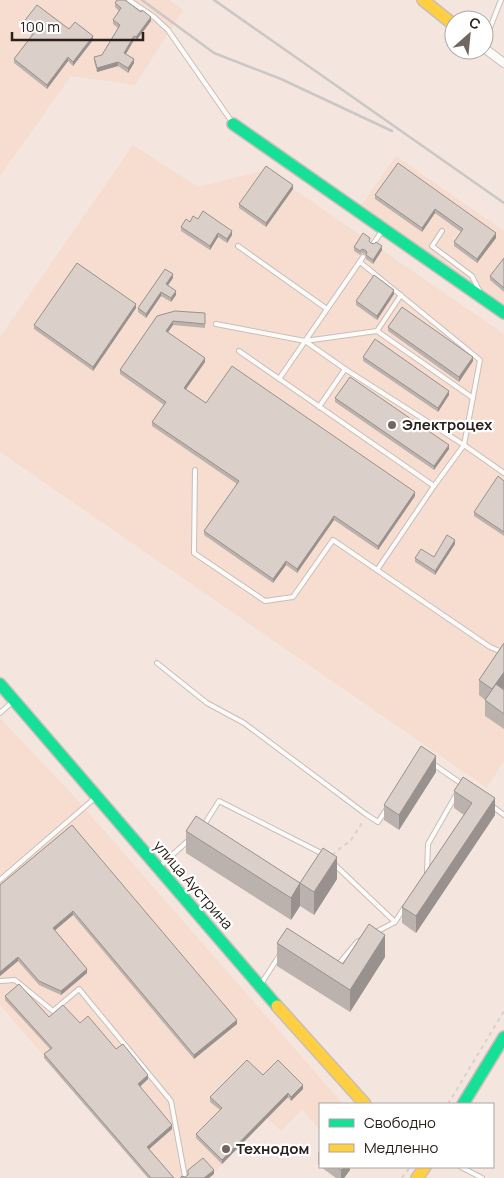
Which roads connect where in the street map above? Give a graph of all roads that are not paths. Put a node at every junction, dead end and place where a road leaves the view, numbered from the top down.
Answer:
1 (129, 0) edge
2 (422, 0) edge
3 (501, 0) edge
4 (444, 17) edge
5 (494, 18) edge
6 (233, 124) joint
7 (384, 229) junction
8 (442, 231) dead end
9 (373, 244) edge
10 (238, 246) dead end
11 (363, 257) dead end
12 (360, 262) junction
13 (401, 295) junction
14 (482, 297) junction
15 (327, 309) junction
16 (504, 313) edge
17 (216, 324) dead end
18 (377, 331) junction
19 (305, 341) junction
20 (239, 351) dead end
21 (345, 369) junction
22 (279, 379) junction
23 (473, 398) junction
24 (319, 407) junction
25 (464, 445) junction
26 (195, 470) dead end
27 (504, 473) edge
28 (434, 486) junction
29 (377, 570) junction
30 (504, 646) edge
31 (502, 652) edge
32 (157, 663) dead end
33 (0, 684) edge
34 (14, 700) junction
35 (0, 713) edge
36 (428, 760) edge
37 (469, 790) edge
38 (457, 793) edge
39 (97, 797) junction
40 (490, 805) edge
41 (389, 806) edge
42 (504, 815) edge
43 (203, 826) edge
44 (197, 832) edge
45 (324, 855) junction
46 (320, 862) edge
47 (158, 868) junction
48 (427, 876) edge
49 (0, 880) edge
50 (405, 907) edge
51 (394, 922) junction
52 (372, 934) edge
53 (364, 938) edge
54 (283, 949) edge
55 (333, 971) edge
56 (0, 981) edge
57 (260, 986) junction
58 (504, 1037) edge
59 (364, 1103) edge
60 (464, 1103) edge
61 (463, 1168) edge
62 (185, 1177) edge
63 (482, 1178) edge

1 - 6 lane
2 - 4 street
3 - 5 lane
6 - 7 street
7 - 9 lane
7 - 14 street
8 - 14 lane
10 - 15 lane
11 - 12 lane
12 - 13 lane
12 - 15 lane
13 - 18 lane
13 - 23 lane
14 - 16 street
15 - 19 lane
17 - 19 lane
18 - 19 lane
18 - 23 lane
19 - 21 lane
19 - 22 lane
20 - 22 lane
21 - 24 lane
21 - 25 lane
22 - 24 lane
23 - 25 lane
24 - 28 lane
25 - 27 lane
25 - 28 lane
26 - 29 lane
28 - 29 lane
29 - 31 lane
30 - 31 lane
32 - 41 lane
33 - 34 street, улица Аустрина
34 - 35 lane
34 - 39 street, улица Аустрина
36 - 37 lane
38 - 48 lane
39 - 47 street, улица Аустрина
39 - 49 lane
40 - 42 lane
43 - 45 lane
44 - 47 lane
45 - 46 lane
45 - 51 lane
47 - 57 street, улица Аустрина
50 - 51 lane
51 - 52 lane
53 - 55 lane
54 - 57 lane
56 - 62 lane
57 - 59 street, улица Аустрина
58 - 60 street
61 - 63 lane

